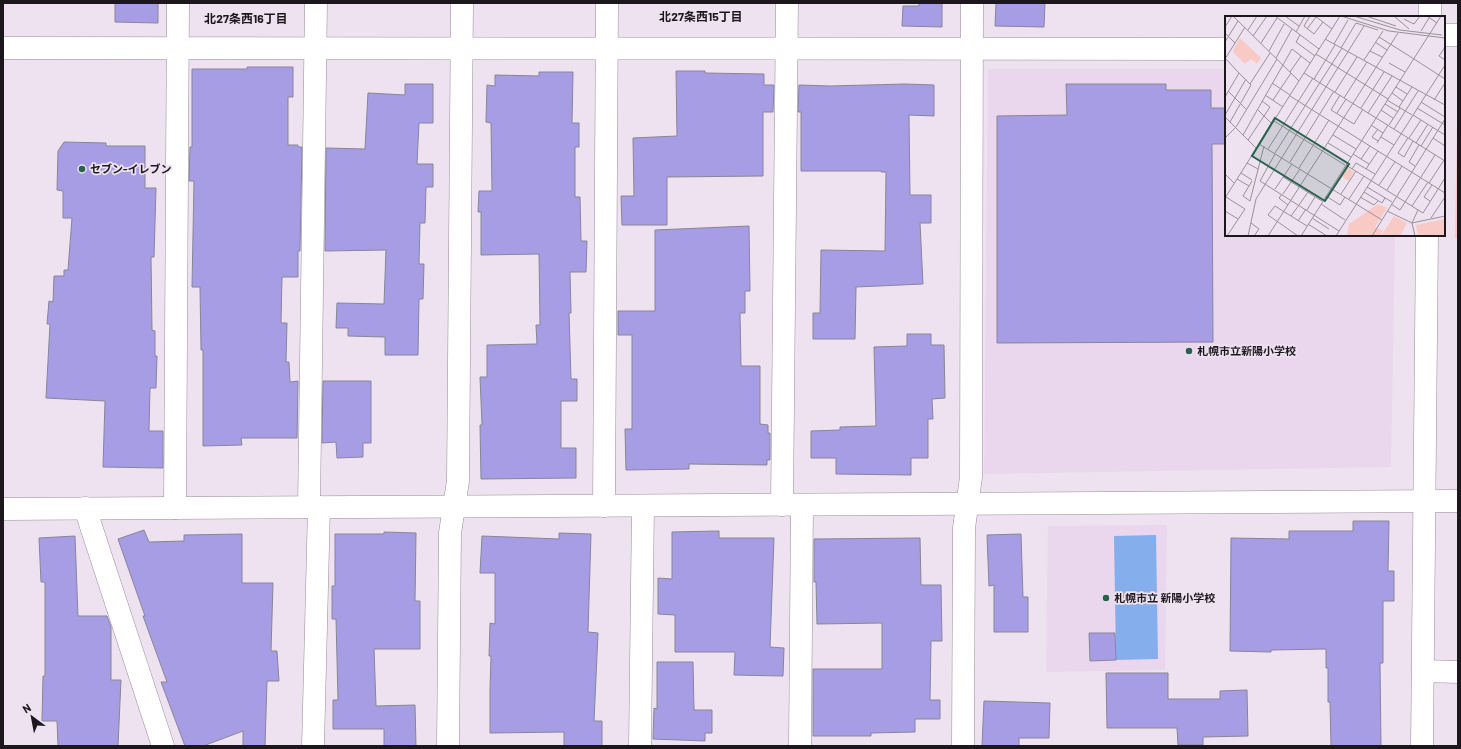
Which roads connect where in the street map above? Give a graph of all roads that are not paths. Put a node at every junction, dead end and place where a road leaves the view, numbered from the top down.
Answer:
1 (178, 3) edge
2 (316, 3) edge
3 (462, 3) edge
4 (607, 3) edge
5 (787, 3) edge
6 (972, 3) edge
7 (1430, 3) edge
8 (1430, 16) edge
9 (1445, 35) edge
10 (1458, 35) edge
11 (3, 48) edge
12 (178, 48) junction
13 (462, 48) junction
14 (607, 48) junction
15 (972, 48) junction
16 (316, 49) junction
17 (786, 49) junction
18 (1225, 49) edge
19 (1427, 236) edge
20 (1424, 501) junction
21 (1458, 501) edge
22 (967, 504) junction
23 (792, 505) junction
24 (454, 506) junction
25 (604, 506) junction
26 (643, 506) junction
27 (314, 507) junction
28 (85, 508) junction
29 (175, 508) junction
30 (3, 509) edge
31 (1423, 671) junction
32 (1458, 672) edge
33 (163, 746) edge
34 (313, 746) edge
35 (448, 746) edge
36 (640, 746) edge
37 (800, 746) edge
38 (963, 746) edge
39 (1422, 746) edge

1 - 12 street
2 - 16 street
3 - 13 street
4 - 14 street
5 - 17 street
6 - 15 street
7 - 8 street
9 - 10 street
11 - 12 street
12 - 16 street
12 - 29 street
13 - 14 street
13 - 16 street
13 - 24 street
14 - 17 street
14 - 25 street
15 - 17 street
15 - 18 street
15 - 22 street
16 - 27 street
17 - 23 street
19 - 20 street
20 - 21 street
20 - 22 street
20 - 31 street
22 - 23 street
22 - 38 street
23 - 26 street
23 - 37 street
24 - 25 street
24 - 27 street
24 - 35 street
25 - 26 street
26 - 36 street
27 - 29 street
27 - 34 street
28 - 29 street
28 - 30 street
28 - 33 street
31 - 32 street
31 - 39 street

